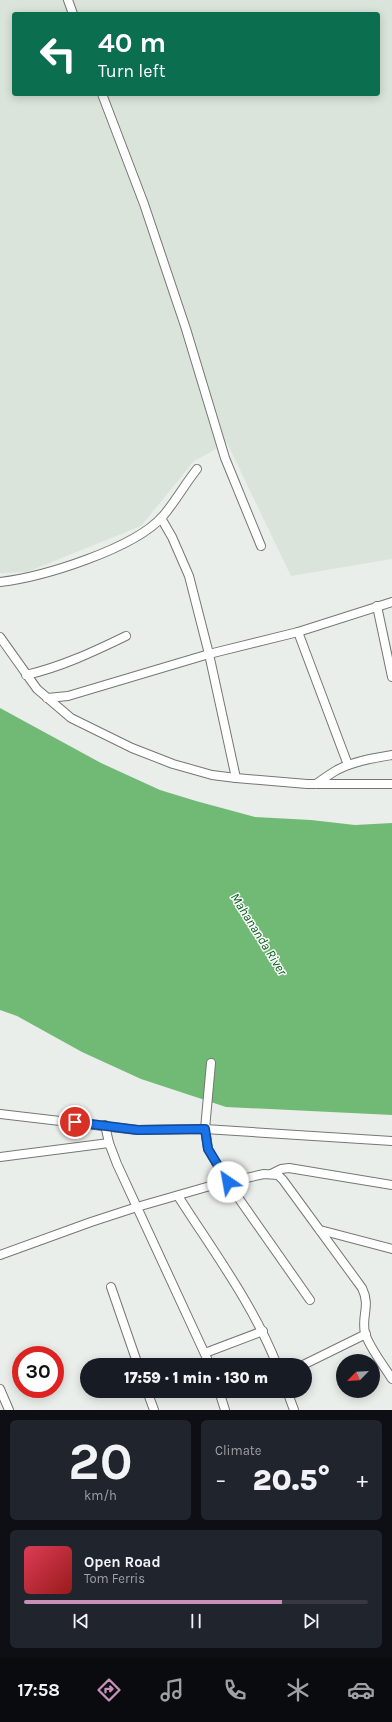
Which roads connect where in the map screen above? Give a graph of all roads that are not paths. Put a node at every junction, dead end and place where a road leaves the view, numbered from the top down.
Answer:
1 (68, 0) edge
2 (72, 12) edge
3 (103, 96) edge
4 (197, 469) dead end
5 (161, 518) junction
6 (261, 546) dead end
7 (0, 582) edge
8 (392, 602) edge
9 (377, 606) junction
10 (298, 632) junction
11 (126, 636) dead end
12 (0, 637) edge
13 (209, 654) junction
14 (26, 675) junction
15 (392, 677) edge
16 (47, 698) junction
17 (392, 755) edge
18 (348, 765) junction
19 (236, 778) junction
20 (316, 784) junction
21 (392, 784) edge
22 (211, 1063) dead end
23 (0, 1114) edge
24 (105, 1125) junction
25 (205, 1129) junction
26 (392, 1141) edge
27 (109, 1143) junction
28 (0, 1157) edge
29 (271, 1174) junction
30 (228, 1182) junction
31 (392, 1185) edge
32 (178, 1196) junction
33 (137, 1207) junction
34 (320, 1230) junction
35 (392, 1249) edge
36 (0, 1255) edge
37 (111, 1287) dead end
38 (310, 1300) dead end
39 (263, 1331) junction
40 (366, 1334) junction
41 (205, 1353) junction
42 (136, 1358) edge
43 (207, 1358) edge
44 (274, 1358) edge
45 (312, 1360) edge
46 (392, 1379) edge
47 (0, 1389) edge
48 (150, 1398) edge
49 (221, 1398) edge
50 (290, 1398) edge
51 (9, 1410) edge
52 (154, 1410) edge
53 (225, 1410) edge
54 (294, 1410) edge

1 - 2 street
3 - 6 street
4 - 5 street
5 - 7 street
5 - 13 street
8 - 9 street
9 - 10 street
9 - 15 street
10 - 13 street
10 - 18 street
11 - 14 street
12 - 14 street
13 - 16 street
13 - 19 street
14 - 16 street
16 - 19 street
17 - 18 street
18 - 20 street
19 - 20 street
20 - 21 street
22 - 25 street
23 - 24 street
24 - 25 street
24 - 27 street
25 - 26 street
25 - 30 street
27 - 28 street
27 - 33 street
29 - 30 street
29 - 31 street
29 - 34 street
30 - 32 street
30 - 38 street
32 - 33 street
32 - 39 street
33 - 36 street
33 - 41 street
34 - 35 street
34 - 40 street
37 - 42 street
39 - 41 street
39 - 44 street
40 - 45 street
40 - 46 street
41 - 43 street
47 - 51 street
48 - 52 street
49 - 53 street
50 - 54 street

